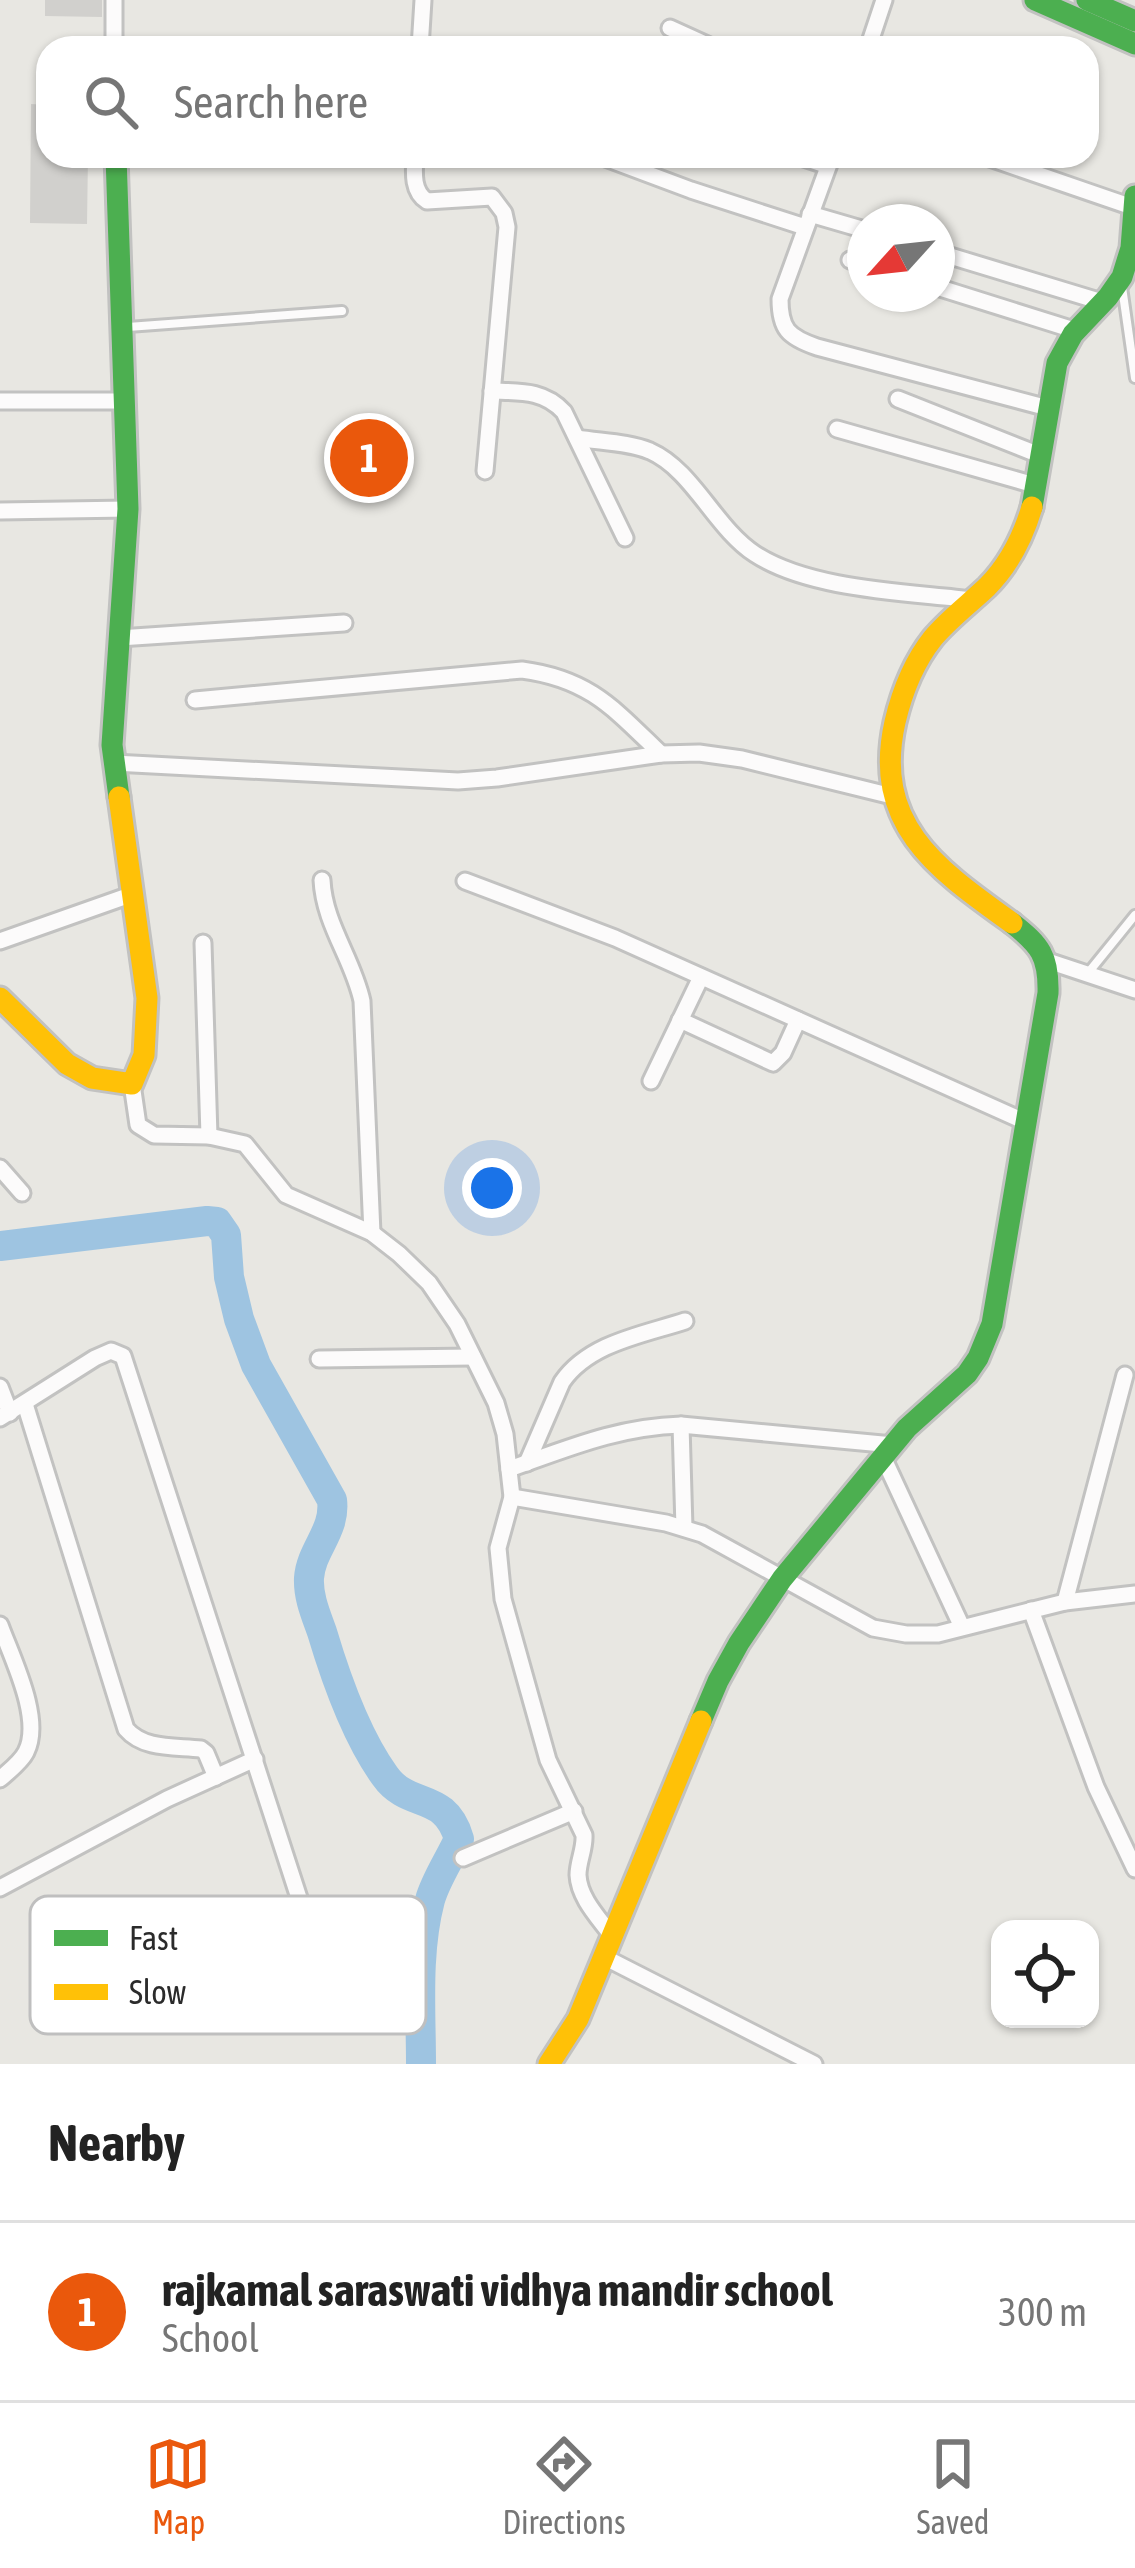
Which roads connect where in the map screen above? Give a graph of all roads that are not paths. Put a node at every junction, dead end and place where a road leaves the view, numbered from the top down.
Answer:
1 (114, 0) edge
2 (423, 0) edge
3 (884, 0) edge
4 (1035, 0) edge
5 (1092, 1) edge
6 (1135, 21) edge
7 (670, 28) dead end
8 (115, 36) edge
9 (421, 36) edge
10 (688, 36) edge
11 (872, 36) edge
12 (1135, 44) edge
13 (116, 168) edge
14 (415, 168) edge
15 (632, 168) edge
16 (827, 168) edge
17 (1019, 168) edge
18 (1135, 196) edge
19 (1135, 208) edge
20 (808, 220) junction
21 (847, 227) edge
22 (955, 257) edge
23 (1121, 279) junction
24 (955, 293) edge
25 (1102, 302) junction
26 (341, 310) dead end
27 (121, 328) junction
28 (1077, 331) junction
29 (1135, 378) edge
30 (492, 391) junction
31 (898, 399) dead end
32 (0, 400) edge
33 (124, 401) junction
34 (1048, 408) junction
35 (836, 429) dead end
36 (577, 438) junction
37 (1042, 456) junction
38 (485, 471) dead end
39 (1038, 486) junction
40 (128, 509) junction
41 (0, 511) edge
42 (625, 538) dead end
43 (972, 600) junction
44 (344, 623) dead end
45 (119, 638) junction
46 (195, 700) dead end
47 (661, 754) junction
48 (114, 763) junction
49 (892, 796) junction
50 (322, 880) dead end
51 (465, 880) dead end
52 (133, 894) junction
53 (1135, 915) edge
54 (0, 941) edge
55 (203, 943) dead end
56 (1048, 961) junction
57 (1088, 974) junction
58 (701, 976) junction
59 (1135, 990) edge
60 (0, 998) edge
61 (680, 1020) junction
62 (798, 1020) junction
63 (651, 1081) dead end
64 (132, 1084) junction
65 (1026, 1122) junction
66 (209, 1136) junction
67 (0, 1168) edge
68 (22, 1192) dead end
69 (372, 1233) junction
70 (685, 1321) dead end
71 (473, 1358) junction
72 (319, 1359) dead end
73 (1126, 1375) dead end
74 (0, 1388) edge
75 (12, 1412) edge
76 (681, 1424) junction
77 (888, 1451) junction
78 (527, 1463) junction
79 (509, 1469) junction
80 (512, 1497) junction
81 (684, 1528) junction
82 (782, 1579) junction
83 (1135, 1594) edge
84 (1065, 1602) junction
85 (1031, 1610) junction
86 (0, 1625) edge
87 (962, 1627) junction
88 (255, 1759) junction
89 (216, 1777) junction
90 (0, 1779) edge
91 (574, 1811) junction
92 (463, 1858) dead end
93 (1135, 1869) edge
94 (0, 1888) edge
95 (299, 1896) edge
96 (608, 1946) junction
97 (554, 2060) edge
98 (814, 2064) edge

1 - 8 street
2 - 9 street
3 - 11 street
4 - 12 main road
5 - 6 main road
7 - 10 street
13 - 27 main road
14 - 30 street
15 - 20 street
16 - 20 street
17 - 19 street
18 - 19 main road
19 - 23 main road
20 - 21 street
20 - 34 street
22 - 25 street
23 - 25 main road
23 - 29 lane
24 - 28 street
25 - 28 main road
26 - 27 lane
27 - 33 main road
28 - 34 main road
30 - 36 street
30 - 38 street
31 - 37 street
32 - 33 street
33 - 40 main road
34 - 37 main road
35 - 39 street
36 - 42 street
36 - 43 street
37 - 39 main road
39 - 43 main road
40 - 41 street
40 - 45 main road
43 - 49 main road
44 - 45 street
45 - 48 main road
46 - 47 street
47 - 48 street
47 - 49 street
48 - 52 main road
49 - 56 main road
50 - 69 street
51 - 58 street
52 - 54 street
52 - 64 main road
53 - 57 lane
55 - 66 street
56 - 57 street
56 - 65 main road
57 - 59 street
58 - 61 street
58 - 62 street
60 - 64 main road
61 - 62 street
61 - 63 street
62 - 65 street
64 - 66 street
65 - 77 main road
66 - 69 street
67 - 68 street
69 - 71 street
70 - 78 street
71 - 72 street
71 - 79 street
73 - 84 street
74 - 75 street
75 - 88 street
75 - 89 street
76 - 77 street
76 - 78 street
76 - 81 street
77 - 82 main road
77 - 87 street
78 - 79 street
79 - 80 street
80 - 81 street
80 - 91 street
81 - 82 street
82 - 87 street
82 - 96 main road
83 - 84 street
84 - 85 street
85 - 87 street
85 - 93 street
86 - 90 street
88 - 89 street
88 - 95 street
89 - 94 street
91 - 92 street
91 - 96 street
96 - 97 main road
96 - 98 street

